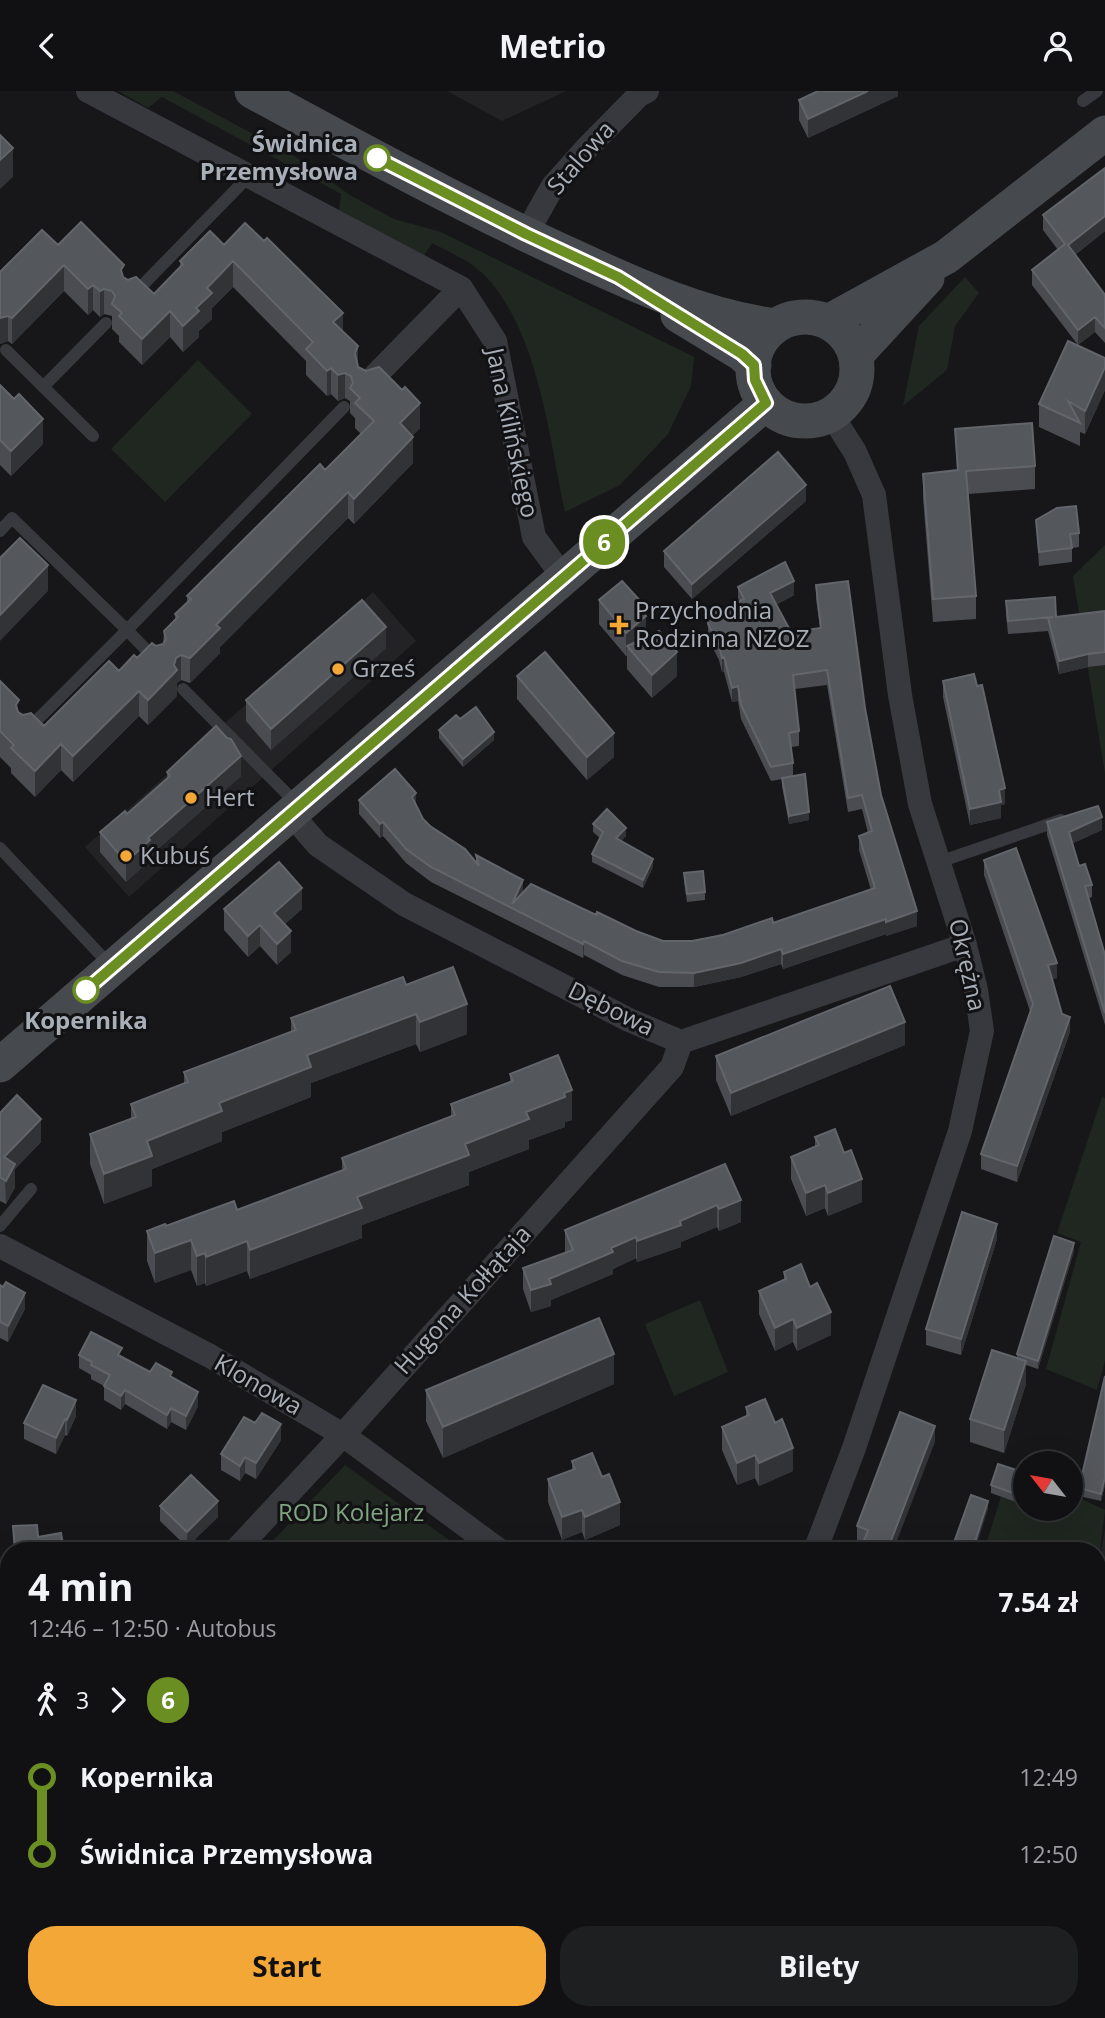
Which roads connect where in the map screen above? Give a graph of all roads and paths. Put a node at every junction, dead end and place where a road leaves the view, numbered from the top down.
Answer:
1 (88, 91) edge
2 (253, 91) edge
3 (647, 91) edge
4 (1097, 91) edge
5 (1083, 101) dead end
6 (1105, 133) edge
7 (250, 175) junction
8 (526, 234) junction
9 (946, 257) junction
10 (618, 277) junction
11 (461, 288) junction
12 (131, 297) edge
13 (828, 322) junction
14 (106, 323) dead end
15 (776, 326) junction
16 (6, 350) dead end
17 (856, 355) junction
18 (754, 365) junction
19 (369, 383) edge
20 (43, 387) junction
21 (766, 403) junction
22 (344, 407) dead end
23 (831, 414) junction
24 (93, 436) dead end
25 (0, 531) edge
26 (564, 578) junction
27 (127, 630) junction
28 (158, 663) edge
29 (183, 689) dead end
30 (25, 732) edge
31 (295, 811) junction
32 (1078, 815) edge
33 (0, 848) edge
34 (939, 862) junction
35 (965, 945) junction
36 (113, 968) junction
37 (681, 1042) junction
38 (0, 1065) edge
39 (31, 1189) dead end
40 (0, 1226) edge
41 (0, 1246) edge
42 (343, 1435) junction
43 (243, 1542) edge
44 (488, 1542) edge
45 (818, 1542) edge

1 - 7 street, Jana Kilińskiego
2 - 8 main road
3 - 8 street, Stalowa
4 - 5 lane
6 - 9 main road
7 - 11 street, Jana Kilińskiego
7 - 12 lane
8 - 10 main road
9 - 13 main road
9 - 17 main road
10 - 15 main road
10 - 18 main road
11 - 19 street
11 - 26 street, Jana Kilińskiego
13 - 15 main road
13 - 17 main road
14 - 20 lane
15 - 18 main road
16 - 20 lane
17 - 23 main road
18 - 21 main road
20 - 24 lane
21 - 23 main road
21 - 26 main road
22 - 27 lane
23 - 34 street, Okrężna
25 - 27 lane
26 - 31 main road
27 - 28 lane
27 - 30 lane
29 - 31 lane
31 - 36 main road
31 - 37 street, Dębowa
32 - 34 lane
33 - 36 lane
34 - 35 street, Okrężna
35 - 37 street, Dębowa
35 - 45 street, Okrężna
36 - 38 main road
37 - 42 street, Hugona Kołłątaja
39 - 40 lane
41 - 42 street, Klonowa
42 - 43 street, Hugona Kołłątaja
42 - 44 street, Klonowa

